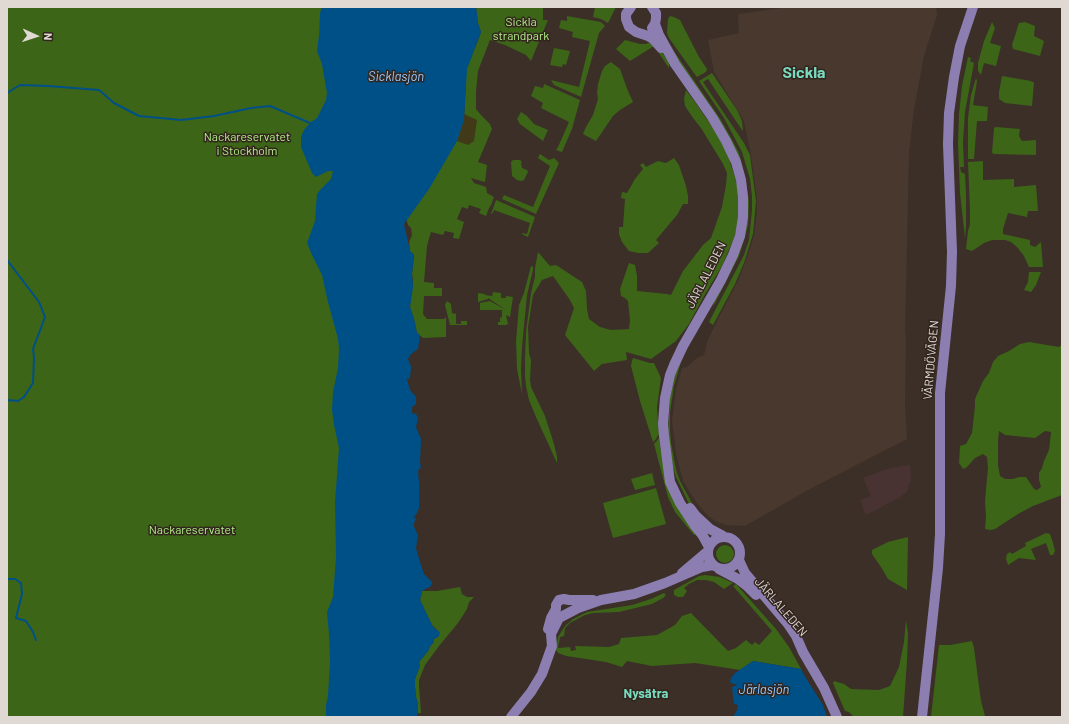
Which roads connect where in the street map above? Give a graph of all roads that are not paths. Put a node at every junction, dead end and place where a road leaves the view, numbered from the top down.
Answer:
1 (652, 7) edge
2 (973, 7) edge
3 (629, 8) edge
4 (655, 24) junction
5 (640, 33) junction
6 (675, 64) junction
7 (668, 462) junction
8 (723, 536) junction
9 (708, 549) junction
10 (739, 560) junction
11 (716, 567) junction
12 (674, 579) junction
13 (569, 600) junction
14 (601, 600) junction
15 (556, 609) junction
16 (568, 614) junction
17 (802, 652) junction
18 (549, 657) junction
19 (511, 717) edge
20 (837, 717) edge
21 (922, 717) edge

1 - 4 main road, JÄRLALEDEN
2 - 21 main road, VÄRMDÖVÄGEN
3 - 5 main road, JÄRLALEDEN
4 - 5 main road
4 - 6 main road, JÄRLALEDEN
5 - 6 main road, JÄRLALEDEN
6 - 7 main road, JÄRLALEDEN
7 - 8 main road, JÄRLALEDEN
7 - 9 main road, JÄRLALEDEN
8 - 9 main road
8 - 10 main road
9 - 11 main road
9 - 12 main road
10 - 11 main road
10 - 17 main road, JÄRLALEDEN
11 - 12 main road
11 - 17 main road, JÄRLALEDEN
12 - 14 main road
13 - 14 main road
13 - 15 main road
13 - 16 main road
14 - 16 main road
15 - 16 main road
15 - 18 main road
16 - 18 main road
17 - 20 main road, JÄRLALEDEN
18 - 19 main road

